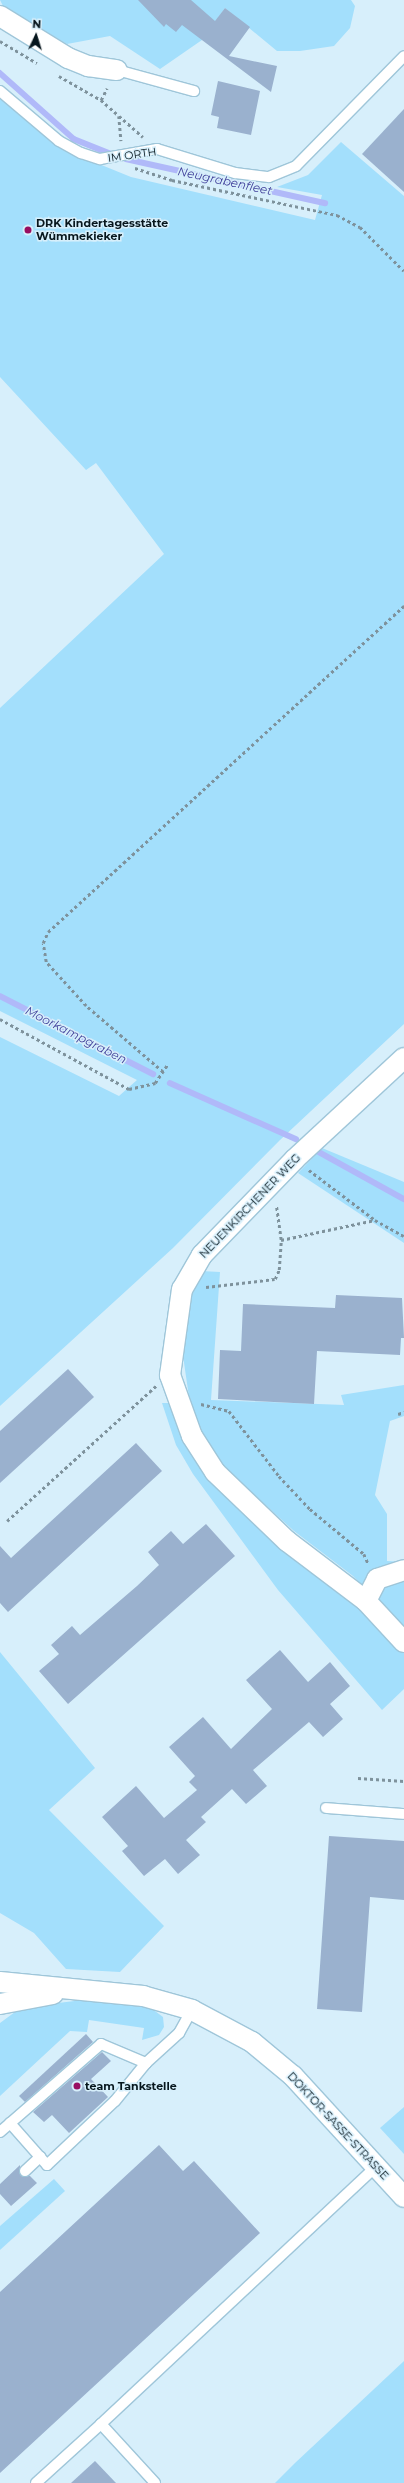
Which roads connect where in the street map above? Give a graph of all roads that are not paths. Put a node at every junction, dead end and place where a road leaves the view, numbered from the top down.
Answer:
1 (0, 16) edge
2 (404, 56) edge
3 (117, 70) joint
4 (0, 91) edge
5 (194, 91) dead end
6 (404, 1058) edge
7 (404, 1570) edge
8 (366, 1601) junction
9 (404, 1642) edge
10 (326, 1808) dead end
11 (404, 1814) edge
12 (0, 1982) edge
13 (70, 1991) junction
14 (9, 2003) edge
15 (192, 2010) junction
16 (0, 2014) edge
17 (146, 2063) junction
18 (10, 2123) junction
19 (0, 2132) edge
20 (40, 2157) junction
21 (376, 2167) junction
22 (25, 2171) dead end
23 (404, 2197) edge
24 (101, 2424) junction
25 (36, 2483) edge
26 (155, 2483) edge

1 - 3 street
2 - 4 lane, IM ORTH
3 - 5 lane
6 - 8 street, NEUENKIRCHENER WEG
7 - 8 street
8 - 9 street, NEUENKIRCHENER WEG
10 - 11 lane
12 - 13 street, DOKTOR-SASSE-STRASSE
13 - 14 street, DOKTOR-SASSE-STRASSE
13 - 15 street, DOKTOR-SASSE-STRASSE
14 - 16 street, DOKTOR-SASSE-STRASSE
15 - 17 lane
15 - 21 street, DOKTOR-SASSE-STRASSE
17 - 18 lane
17 - 20 lane
18 - 19 lane
18 - 20 lane
20 - 22 lane
21 - 23 street, DOKTOR-SASSE-STRASSE
21 - 24 lane
24 - 25 lane
24 - 26 lane

